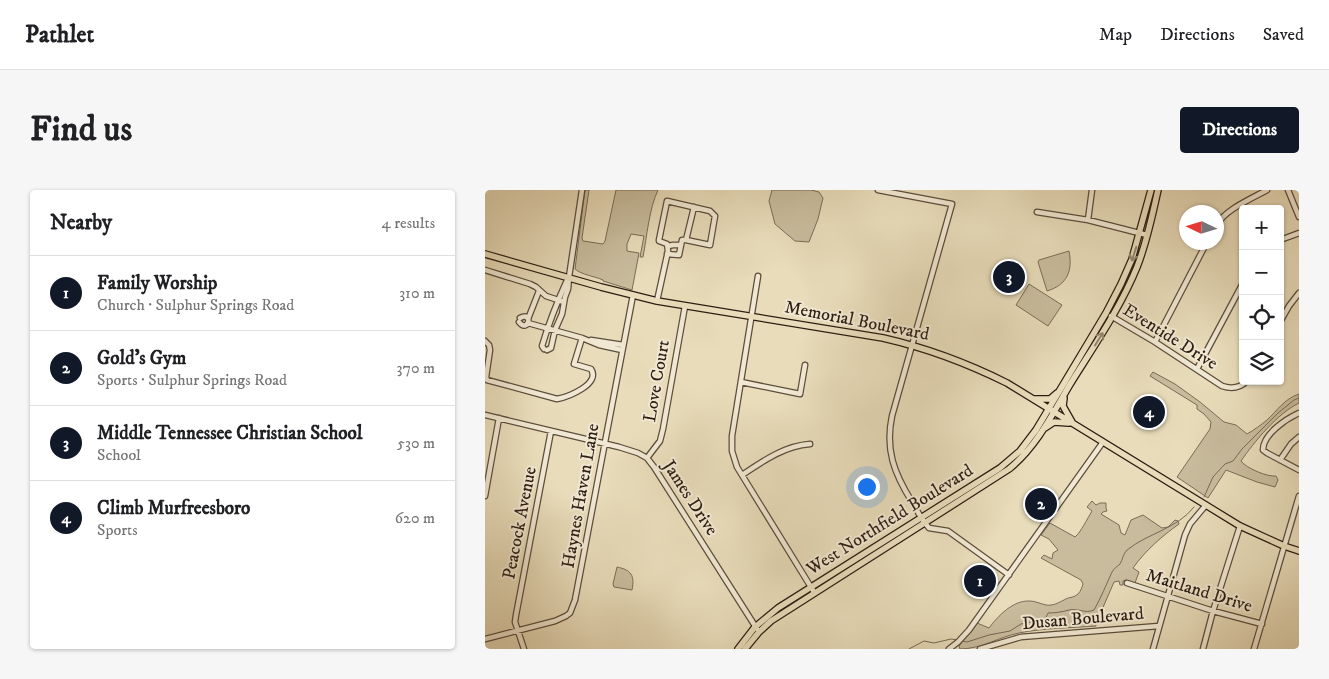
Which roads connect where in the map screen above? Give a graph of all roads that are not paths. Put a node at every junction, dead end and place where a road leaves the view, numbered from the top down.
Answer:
1 (582, 190) edge
2 (878, 190) edge
3 (1093, 190) edge
4 (1151, 190) edge
5 (1158, 190) edge
6 (1267, 190) edge
7 (1288, 190) edge
8 (694, 207) junction
9 (1037, 212) dead end
10 (1224, 217) edge
11 (1299, 217) edge
12 (1088, 220) junction
13 (1140, 233) junction
14 (1299, 233) edge
15 (1147, 235) junction
16 (1284, 239) edge
17 (686, 240) junction
18 (681, 245) junction
19 (668, 246) junction
20 (1203, 250) edge
21 (485, 254) edge
22 (667, 254) junction
23 (485, 270) edge
24 (758, 276) dead end
25 (569, 277) junction
26 (1239, 290) edge
27 (539, 291) junction
28 (1299, 293) edge
29 (633, 295) junction
30 (562, 301) junction
31 (657, 301) junction
32 (685, 306) junction
33 (1105, 313) junction
34 (1284, 315) edge
35 (752, 317) junction
36 (1112, 317) junction
37 (528, 321) junction
38 (547, 328) junction
39 (555, 330) junction
40 (582, 338) junction
41 (485, 341) edge
42 (1155, 342) junction
43 (912, 345) junction
44 (623, 348) junction
45 (805, 365) dead end
46 (1197, 369) junction
47 (741, 382) junction
48 (1241, 385) edge
49 (1062, 392) junction
50 (1033, 399) junction
51 (1051, 410) junction
52 (1299, 414) edge
53 (485, 415) edge
54 (499, 418) junction
55 (1040, 424) junction
56 (1073, 424) junction
57 (551, 431) junction
58 (1042, 431) junction
59 (1299, 437) edge
60 (1103, 442) junction
61 (604, 444) junction
62 (810, 444) dead end
63 (647, 458) junction
64 (1280, 460) junction
65 (1299, 470) edge
66 (742, 475) junction
67 (485, 496) edge
68 (1299, 496) edge
69 (1206, 505) junction
70 (923, 520) junction
71 (1240, 526) junction
72 (1284, 546) junction
73 (1299, 551) edge
74 (1009, 574) junction
75 (1127, 584) dead end
76 (813, 589) junction
77 (1168, 596) junction
78 (1213, 610) junction
79 (1262, 624) junction
80 (1159, 626) junction
81 (757, 630) junction
82 (518, 632) junction
83 (485, 639) edge
84 (524, 649) edge
85 (738, 649) edge
86 (745, 649) edge
87 (949, 649) edge
88 (981, 649) edge
89 (1153, 649) edge
90 (1203, 649) edge
91 (1254, 649) edge

1 - 25 street
2 - 43 street
3 - 12 street
4 - 13 main road
5 - 15 main road
6 - 10 street
7 - 11 street
8 - 17 street
8 - 17 street
8 - 19 street
9 - 12 street
12 - 13 street
13 - 15 street
13 -> 33 main road
14 - 16 street
15 - 36 main road
17 - 18 street
18 - 19 street
18 - 22 street
19 - 22 street
20 - 42 street
21 - 25 main road, Memorial Boulevard
22 - 31 street
23 - 27 street
24 - 35 street
25 - 29 main road, Memorial Boulevard
25 - 30 street
26 - 46 street
27 - 30 street
27 - 37 street
28 - 34 street
29 - 31 main road, Memorial Boulevard
29 - 44 street, Haynes Haven Lane
30 - 38 street
30 - 39 street
31 - 32 main road, Memorial Boulevard
32 - 35 main road, Memorial Boulevard
32 - 63 street, Love Court
33 - 36 street, Eventide Drive
33 - 49 main road
35 - 43 main road, Memorial Boulevard
35 - 47 street
36 - 42 street, Eventide Drive
49 -> 36 main road
37 - 37 street
37 - 38 street
38 - 39 street
38 - 39 street
39 - 40 street
40 - 41 street
40 - 44 street
42 - 46 street, Eventide Drive
43 - 50 main road, Memorial Boulevard
43 - 70 street
44 - 61 street, Haynes Haven Lane
45 - 47 street
46 - 48 street, Eventide Drive
47 - 66 street
49 - 50 main road
49 - 51 main road
49 - 56 main road
50 - 51 main road, Memorial Boulevard
50 - 55 main road
51 - 55 main road, West Northfield Boulevard
51 - 56 main road, Memorial Boulevard
51 - 58 main road, West Northfield Boulevard
52 - 64 street
53 - 54 street, James Drive
54 - 57 street, James Drive
54 - 67 street
55 - 70 main road, West Northfield Boulevard
56 - 58 main road
56 - 60 main road, Memorial Boulevard
57 - 61 street, James Drive
57 - 82 street, Peacock Avenue
58 - 70 main road, West Northfield Boulevard
59 - 64 street
60 - 69 main road, Memorial Boulevard
60 - 74 street
61 - 63 street, James Drive
61 - 82 street, Haynes Haven Lane
62 - 66 street
63 - 81 street, James Drive
64 - 65 street
66 - 76 street
68 - 72 street
69 - 71 main road, Memorial Boulevard
69 - 77 street
70 - 74 street
70 - 76 main road, West Northfield Boulevard
71 - 72 main road, Memorial Boulevard
71 - 78 street
72 - 73 main road, Memorial Boulevard
72 - 79 street
74 - 87 street
75 - 77 street, Maitland Drive
76 - 81 main road, West Northfield Boulevard
77 - 78 street, Maitland Drive
77 - 80 street
78 - 79 street, Maitland Drive
78 - 90 street
79 - 91 street
80 - 88 street, Dusan Boulevard
80 - 89 street
81 - 85 main road, West Northfield Boulevard
81 - 86 main road, West Northfield Boulevard
82 - 83 street, Haynes Haven Lane
82 - 84 street, Peacock Avenue

